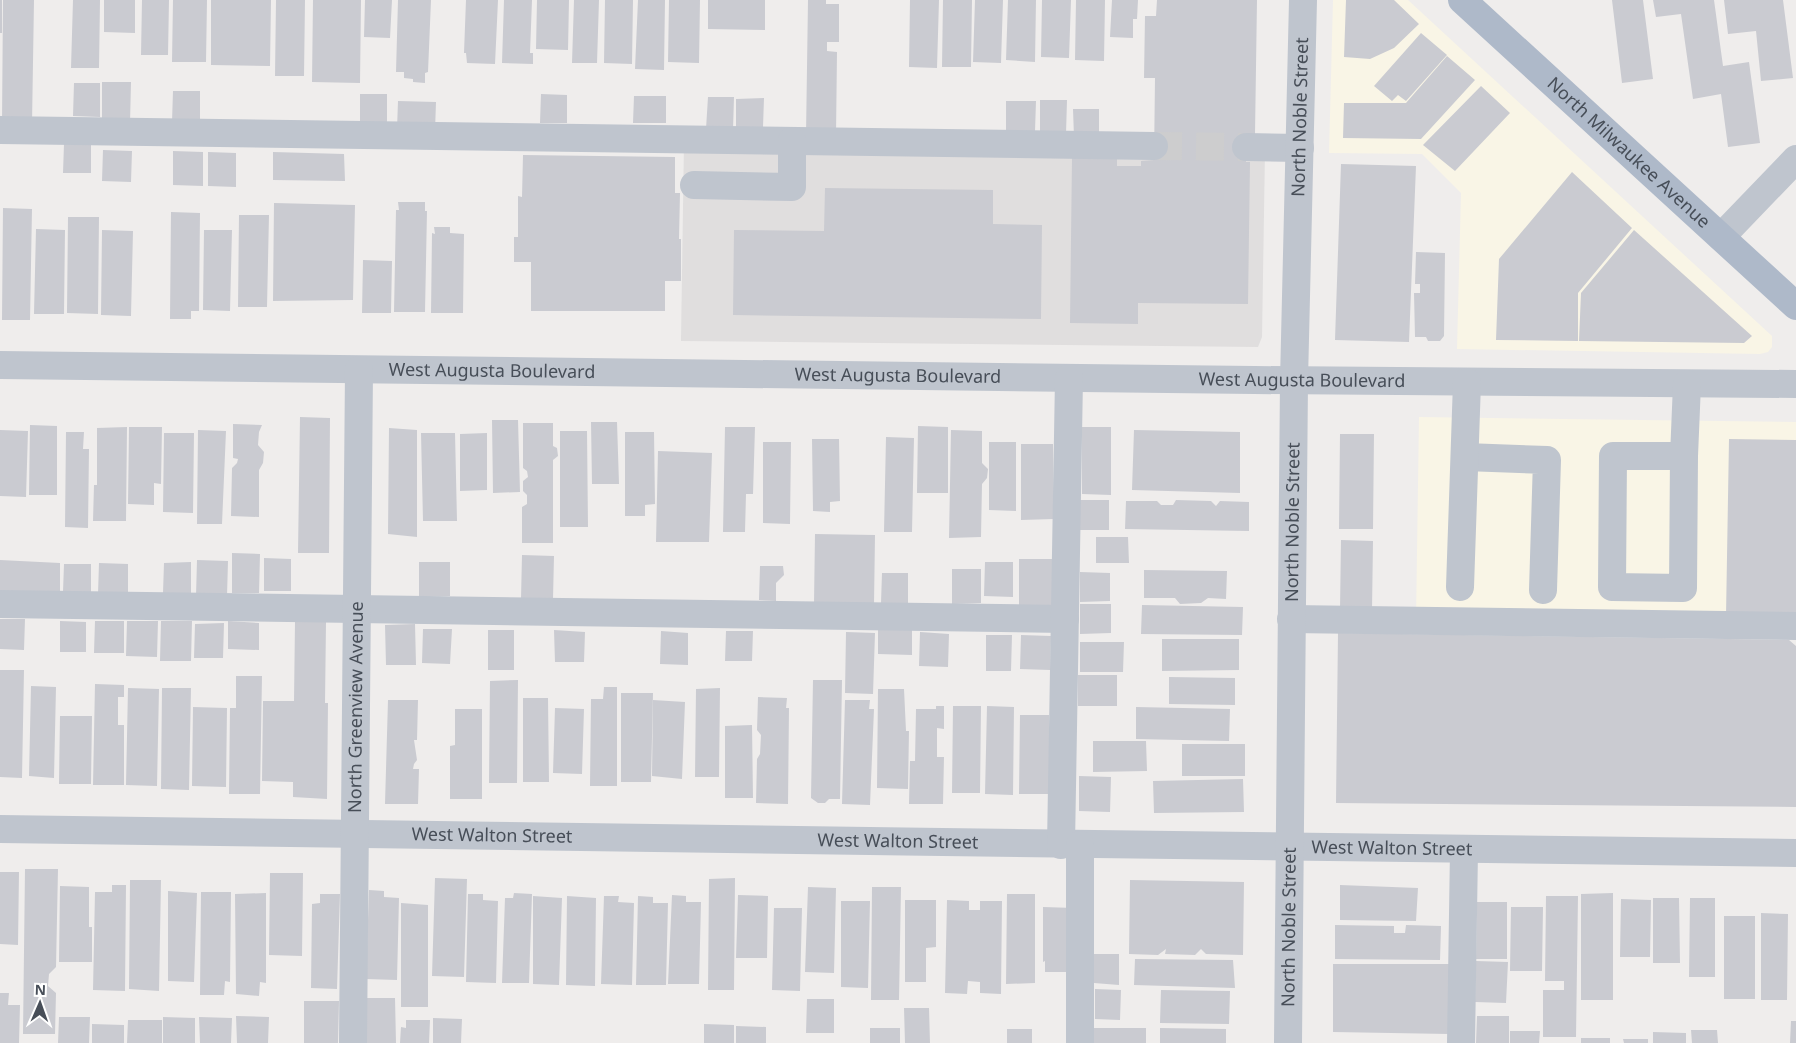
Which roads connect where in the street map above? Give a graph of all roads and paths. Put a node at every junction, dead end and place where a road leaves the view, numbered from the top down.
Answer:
1 (1303, 0) edge
2 (1462, 0) edge
3 (0, 130) edge
4 (792, 141) junction
5 (1154, 146) tunnel mouth
6 (1246, 147) tunnel mouth
7 (1300, 148) junction
8 (1796, 159) edge
9 (694, 185) dead end
10 (1722, 237) junction
11 (1796, 306) edge
12 (0, 365) edge
13 (359, 370) junction
14 (1069, 378) junction
15 (1294, 381) junction
16 (1467, 382) junction
17 (1686, 384) junction
18 (1796, 384) edge
19 (1684, 456) junction
20 (1465, 457) junction
21 (1460, 587) dead end
22 (1543, 590) dead end
23 (0, 604) edge
24 (358, 609) junction
25 (1065, 619) junction
26 (1292, 619) junction
27 (1796, 626) edge
28 (0, 829) edge
29 (356, 833) junction
30 (1071, 845) junction
31 (1289, 848) junction
32 (1464, 850) junction
33 (1796, 853) edge
34 (353, 1043) edge
35 (1080, 1043) edge
36 (1288, 1043) edge
37 (1461, 1043) edge

1 - 7 street, North Noble Street
2 - 10 main road, North Milwaukee Avenue
3 - 4 street
4 - 5 street
4 - 9 street
6 - 7 street
7 - 15 street, North Noble Street
8 - 10 street
10 - 11 main road, North Milwaukee Avenue
12 - 13 street, West Augusta Boulevard
13 - 14 street, West Augusta Boulevard
13 - 24 street, North Greenview Avenue
14 - 15 street, West Augusta Boulevard
14 - 25 street
15 - 16 street, West Augusta Boulevard
15 - 26 street, North Noble Street
16 - 17 street, West Augusta Boulevard
16 - 20 street
17 - 18 street, West Augusta Boulevard
17 - 19 street
19 - 19 street
20 - 21 street
20 - 22 street
23 - 24 street
24 - 25 street
24 - 29 street, North Greenview Avenue
25 - 30 street
26 - 27 street
26 - 31 street, North Noble Street
28 - 29 street, West Walton Street
29 - 30 street, West Walton Street
29 - 34 street, North Greenview Avenue
30 - 31 street, West Walton Street
30 - 35 street
31 - 32 street, West Walton Street
31 - 36 street, North Noble Street
32 - 33 street, West Walton Street
32 - 37 street

